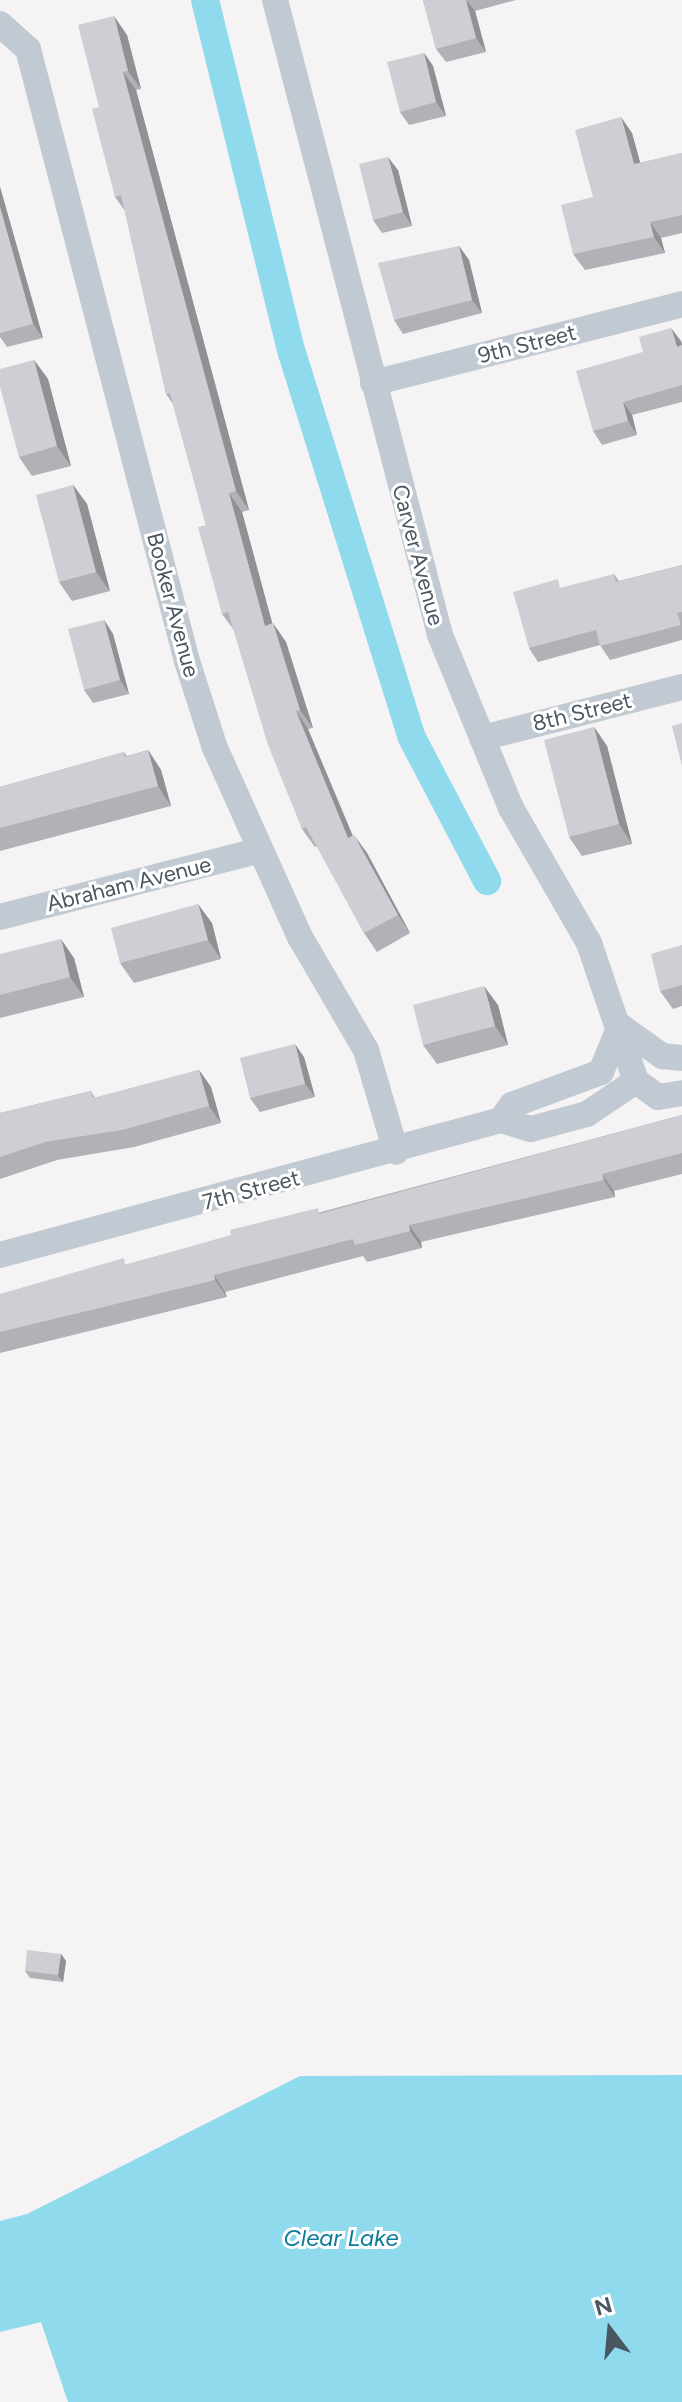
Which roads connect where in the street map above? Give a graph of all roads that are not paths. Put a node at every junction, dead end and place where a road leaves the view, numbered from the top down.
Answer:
1 (275, 0) edge
2 (8, 30) edge
3 (682, 304) edge
4 (373, 383) junction
5 (682, 687) edge
6 (482, 738) junction
7 (257, 851) junction
8 (0, 917) edge
9 (620, 1026) junction
10 (682, 1058) edge
11 (636, 1081) junction
12 (682, 1093) edge
13 (501, 1120) junction
14 (396, 1152) junction
15 (0, 1255) edge

1 - 4 street, Carver Avenue
2 - 7 street, Booker Avenue
3 - 4 street, 9th Street
4 - 6 street, Carver Avenue
5 - 6 street, 8th Street
6 - 9 street, Carver Avenue
7 - 8 street, Abraham Avenue
7 - 14 street, Booker Avenue
9 - 10 street
9 - 11 street, Carver Avenue
9 - 13 street, 7th Street
11 - 12 street
11 - 13 street, 7th Street
13 - 14 street, 7th Street
14 - 15 street, 7th Street

